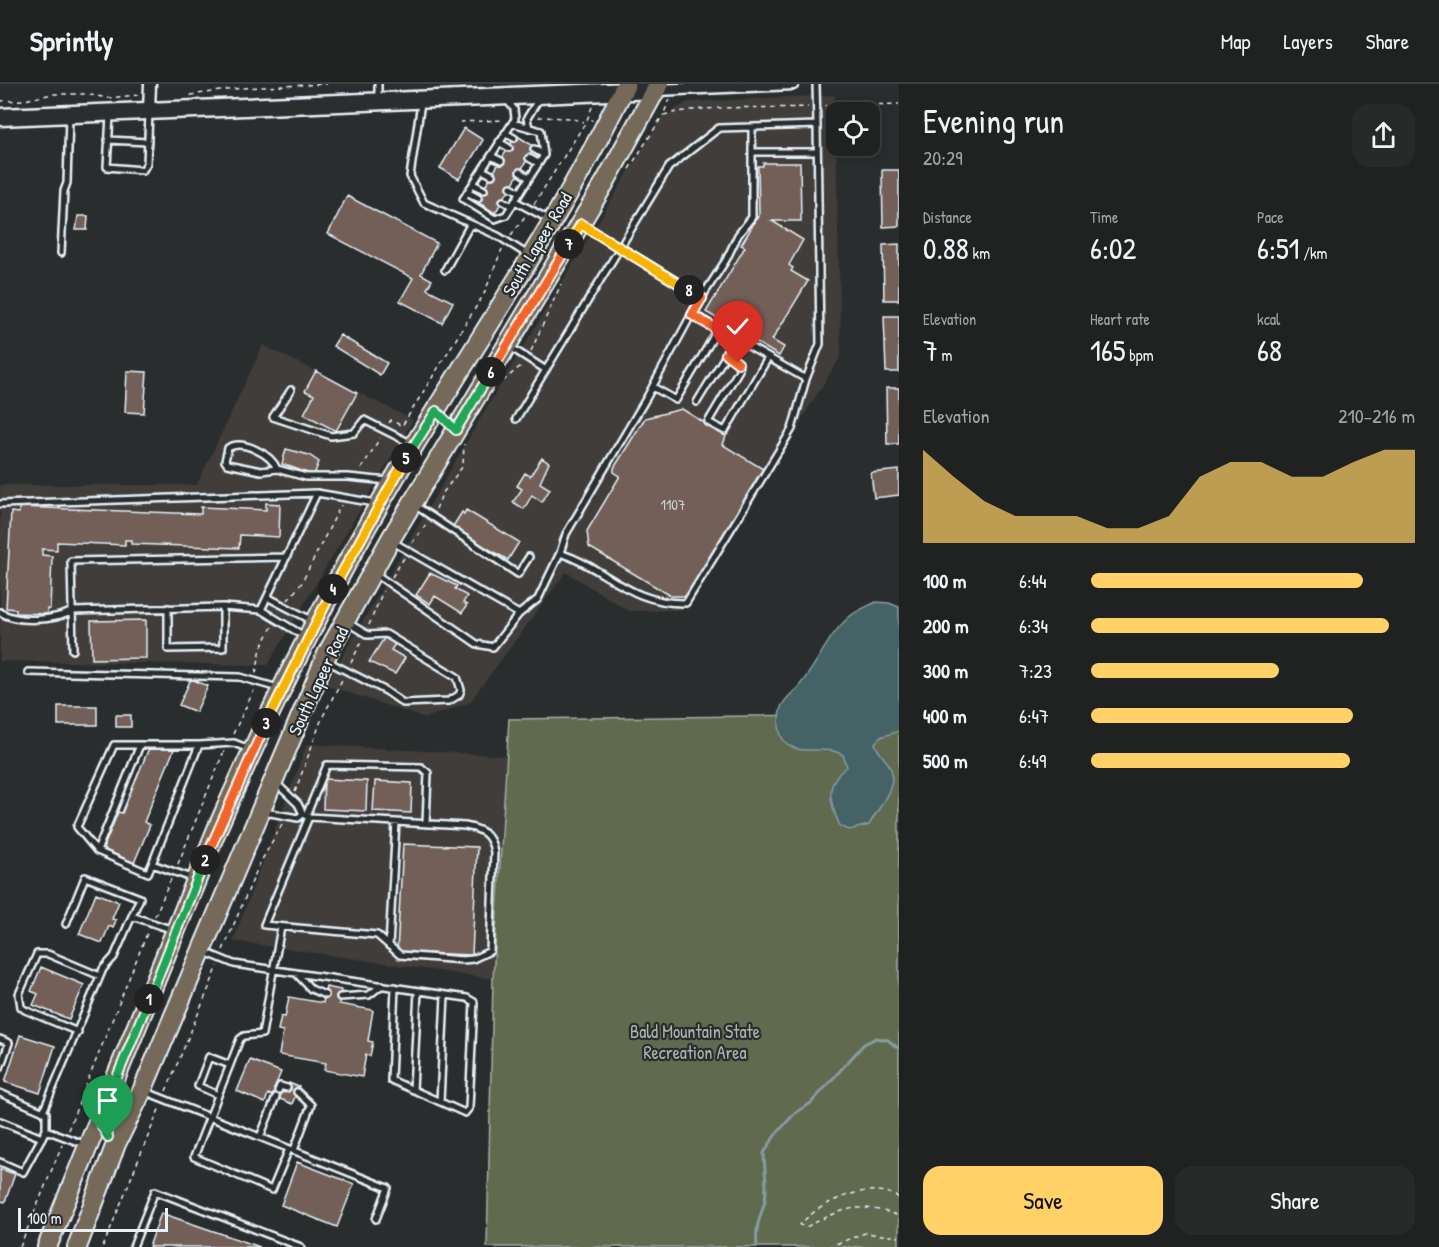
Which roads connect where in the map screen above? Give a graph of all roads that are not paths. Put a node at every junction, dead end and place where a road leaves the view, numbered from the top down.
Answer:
1 (378, 84) edge
2 (793, 84) edge
3 (816, 84) edge
4 (711, 86) edge
5 (625, 88) edge
6 (663, 88) edge
7 (549, 92) edge
8 (150, 97) edge
9 (505, 97) junction
10 (422, 100) junction
11 (378, 102) junction
12 (111, 112) junction
13 (69, 114) junction
14 (0, 117) edge
15 (512, 123) junction
16 (817, 125) junction
17 (752, 127) junction
18 (529, 128) junction
19 (506, 133) junction
20 (514, 138) dead end
21 (108, 140) junction
22 (148, 142) junction
23 (499, 142) junction
24 (509, 148) dead end
25 (534, 149) dead end
26 (752, 152) junction
27 (817, 152) junction
28 (544, 155) junction
29 (491, 156) junction
30 (529, 158) dead end
31 (501, 161) dead end
32 (538, 163) junction
33 (482, 170) junction
34 (520, 172) dead end
35 (492, 175) dead end
36 (529, 178) junction
37 (473, 184) junction
38 (512, 187) dead end
39 (484, 190) dead end
40 (467, 192) junction
41 (520, 192) junction
42 (478, 198) dead end
43 (503, 201) dead end
44 (513, 203) junction
45 (497, 210) dead end
46 (506, 214) junction
47 (553, 217) junction
48 (581, 224) junction
49 (470, 225) junction
50 (620, 247) junction
51 (61, 253) dead end
52 (530, 256) junction
53 (445, 270) dead end
54 (702, 298) junction
55 (692, 315) junction
56 (718, 330) junction
57 (735, 340) junction
58 (505, 349) junction
59 (726, 354) junction
60 (768, 358) junction
61 (546, 370) junction
62 (806, 379) junction
63 (653, 387) junction
64 (291, 390) dead end
65 (697, 402) dead end
66 (436, 411) junction
67 (516, 419) dead end
68 (456, 430) junction
69 (414, 445) junction
70 (277, 469) junction
71 (393, 481) junction
72 (317, 493) junction
73 (0, 504) edge
74 (379, 504) junction
75 (412, 504) junction
76 (390, 540) junction
77 (560, 554) junction
78 (287, 557) junction
79 (529, 557) dead end
80 (372, 572) junction
81 (269, 598) junction
82 (223, 607) junction
83 (168, 608) junction
84 (261, 610) junction
85 (73, 611) junction
86 (0, 612) edge
87 (519, 614) junction
88 (345, 621) junction
89 (311, 630) junction
90 (73, 650) dead end
91 (325, 660) junction
92 (28, 672) dead end
93 (282, 689) junction
94 (140, 745) junction
95 (199, 745) junction
96 (252, 750) junction
97 (273, 780) junction
98 (260, 811) junction
99 (306, 816) junction
100 (396, 822) junction
101 (426, 824) junction
102 (97, 851) junction
103 (153, 864) junction
104 (197, 880) junction
105 (132, 916) junction
106 (66, 924) dead end
107 (280, 927) junction
108 (177, 931) junction
109 (389, 946) junction
110 (201, 951) junction
111 (274, 969) junction
112 (296, 973) junction
113 (100, 976) junction
114 (382, 985) junction
115 (395, 987) junction
116 (418, 991) junction
117 (325, 995) dead end
118 (445, 995) junction
119 (340, 997) dead end
120 (78, 1032) junction
121 (0, 1039) edge
122 (230, 1065) junction
123 (0, 1068) edge
124 (287, 1088) dead end
125 (413, 1090) junction
126 (142, 1091) junction
127 (278, 1091) dead end
128 (297, 1092) dead end
129 (0, 1093) edge
130 (218, 1095) junction
131 (276, 1098) dead end
132 (440, 1102) junction
133 (43, 1112) junction
134 (209, 1117) junction
135 (0, 1121) edge
136 (99, 1121) junction
137 (46, 1130) junction
138 (260, 1137) junction
139 (42, 1138) junction
140 (116, 1144) junction
141 (88, 1146) junction
142 (291, 1150) junction
143 (0, 1162) edge
144 (70, 1191) junction
145 (94, 1203) junction
146 (376, 1220) dead end
147 (47, 1247) edge
148 (77, 1247) edge
149 (133, 1247) edge
150 (301, 1247) edge

1 - 11 lane
2 - 4 street
3 - 16 lane
4 - 6 street
5 - 6 main road
5 - 7 main road
5 - 47 main road, South Lapeer Road
6 - 48 main road, South Lapeer Road
7 - 9 main road
7 - 18 lane
8 - 11 main road
8 - 12 main road
8 - 22 lane
9 - 10 main road
9 - 15 lane
10 - 11 main road
10 - 49 lane
12 - 13 main road
12 - 21 lane
13 - 14 main road
13 - 51 lane
15 - 18 lane
15 - 19 lane
16 - 17 lane
16 - 27 lane
17 - 26 lane
17 - 50 lane
18 - 28 lane
19 - 20 lane
19 - 23 lane
21 - 22 lane
21 - 22 lane
23 - 24 lane
23 - 29 lane
25 - 28 lane
26 - 27 lane
26 - 54 lane
27 - 62 lane
28 - 32 lane
29 - 31 lane
29 - 33 lane
30 - 32 lane
32 - 36 lane
33 - 35 lane
33 - 37 lane
34 - 36 lane
36 - 41 lane
37 - 39 lane
37 - 40 lane
38 - 41 lane
40 - 42 lane
40 - 46 lane
41 - 44 lane
43 - 44 lane
44 - 46 lane
44 - 47 lane
45 - 46 lane
47 - 52 main road, South Lapeer Road
47 - 58 main road
48 - 50 lane
48 - 58 main road, South Lapeer Road
49 - 52 lane
49 - 53 lane
50 - 54 lane
50 - 61 lane
52 - 66 main road, South Lapeer Road
54 - 55 lane
55 - 56 lane
55 - 63 lane
56 - 57 lane
56 - 63 lane
57 - 59 lane
57 - 60 lane
58 - 61 lane
58 - 68 main road, South Lapeer Road
59 - 60 lane
59 - 65 lane
60 - 62 lane
61 - 67 lane
62 - 77 lane
63 - 77 lane
64 - 69 lane
66 - 68 main road
66 - 69 main road, South Lapeer Road
68 - 75 main road, South Lapeer Road
69 - 71 main road, South Lapeer Road
70 - 70 lane
70 - 71 lane
71 - 74 main road, South Lapeer Road
72 - 73 lane
72 - 74 lane
72 - 78 lane
74 - 89 main road, South Lapeer Road
75 - 76 main road, South Lapeer Road
75 - 79 lane
76 - 80 main road, South Lapeer Road
76 - 87 lane
77 - 87 lane
78 - 81 lane
78 - 85 lane
80 - 87 lane
80 - 88 main road, South Lapeer Road
81 - 84 lane
81 - 89 lane
82 - 83 lane
82 - 83 lane
82 - 84 lane
83 - 85 lane
84 - 89 lane
85 - 86 lane
85 - 90 lane
88 - 91 main road, South Lapeer Road
88 - 91 lane
89 - 93 main road, South Lapeer Road
91 - 97 main road, South Lapeer Road
92 - 93 lane
93 - 96 main road, South Lapeer Road
94 - 95 lane
94 - 102 lane
94 - 102 lane
95 - 96 lane
95 - 103 lane
96 - 104 main road, South Lapeer Road
97 - 98 main road, South Lapeer Road
97 - 99 lane
98 - 99 lane
98 - 110 main road, South Lapeer Road
99 - 100 lane
99 - 101 lane
99 - 107 lane
100 - 101 lane
100 - 109 lane
101 - 109 lane
102 - 103 lane
103 - 104 lane
104 - 108 main road, South Lapeer Road
105 - 106 lane
105 - 108 lane
105 - 113 lane
107 - 109 lane
107 - 111 lane
108 - 136 main road, South Lapeer Road
110 - 111 lane
110 - 126 main road, South Lapeer Road
111 - 112 lane
111 - 122 lane
112 - 114 lane
112 - 117 lane
113 - 120 lane
113 - 120 lane
114 - 115 lane
114 - 119 lane
115 - 116 lane
115 - 125 lane
116 - 118 lane
116 - 125 lane
118 - 132 lane
118 - 132 lane
120 - 133 lane
121 - 123 lane
122 - 130 lane
122 - 130 lane
124 - 127 lane
125 - 132 lane
126 - 134 lane
126 - 140 main road, South Lapeer Road
128 - 142 lane
129 - 133 lane
130 - 134 lane
131 - 138 lane
133 - 137 lane
134 - 138 lane
134 - 142 lane
135 - 139 lane
136 - 140 main road
136 - 141 main road, South Lapeer Road
137 - 139 lane
137 - 141 lane
138 - 142 lane
139 - 143 lane
140 - 145 main road, South Lapeer Road
141 - 144 main road, South Lapeer Road
142 - 146 lane
144 - 145 main road
144 - 147 main road, South Lapeer Road
145 - 148 main road, South Lapeer Road
149 - 150 lane

